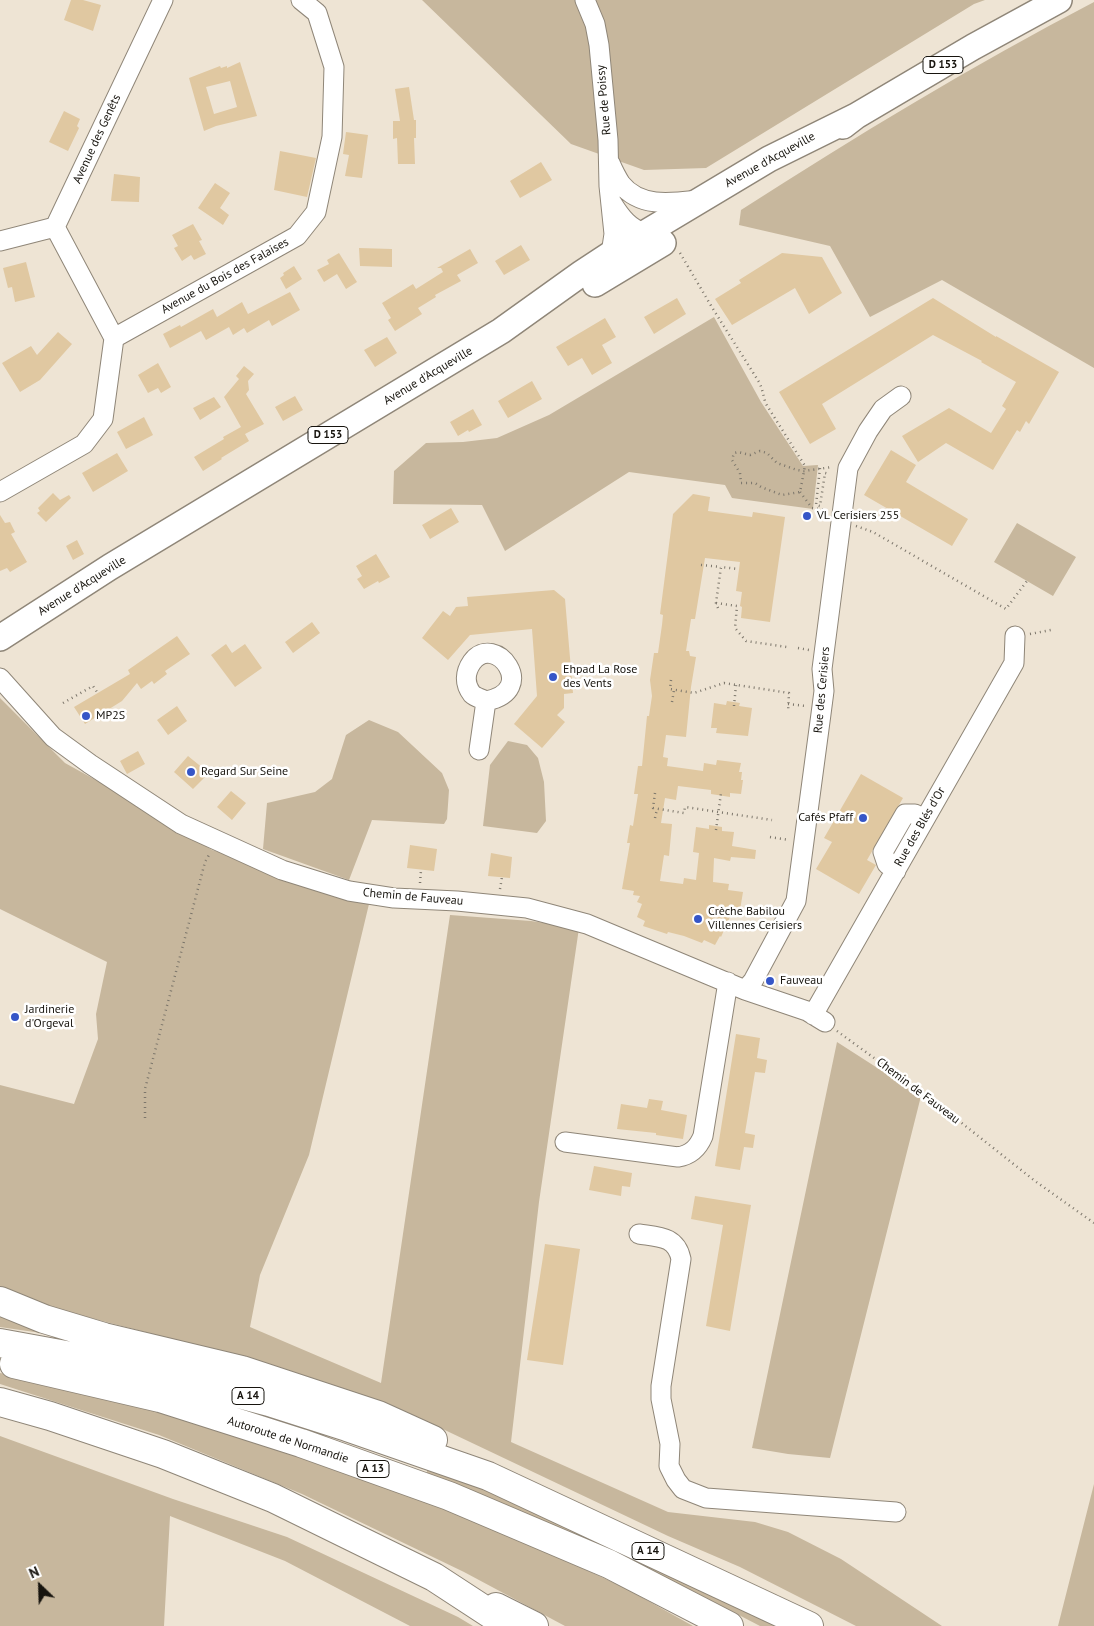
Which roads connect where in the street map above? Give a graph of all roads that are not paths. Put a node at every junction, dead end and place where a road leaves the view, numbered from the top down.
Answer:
1 (163, 0) edge
2 (301, 0) edge
3 (586, 0) edge
4 (1059, 0) edge
5 (856, 116) junction
6 (610, 164) junction
7 (702, 199) junction
8 (642, 200) junction
9 (611, 202) junction
10 (55, 227) junction
11 (0, 242) edge
12 (663, 242) junction
13 (611, 254) junction
14 (501, 331) junction
15 (114, 338) junction
16 (901, 396) dead end
17 (0, 492) edge
18 (1015, 636) dead end
19 (0, 638) edge
20 (0, 678) edge
21 (486, 701) dead end
22 (479, 750) dead end
23 (736, 986) junction
24 (819, 1018) joint
25 (565, 1142) dead end
26 (639, 1234) dead end
27 (0, 1300) edge
28 (0, 1343) edge
29 (0, 1361) edge
30 (0, 1402) edge
31 (488, 1476) junction
32 (896, 1512) dead end
33 (434, 1577) junction
34 (509, 1626) edge
35 (534, 1626) edge
36 (728, 1626) edge
37 (808, 1626) edge

1 - 10 street, Avenue des Genêts
2 - 15 street, Avenue du Bois des Falaises
3 - 6 street, Rue de Poissy
4 - 5 main road, D 153
5 - 7 main road, Avenue d'Acqueville / D 153
5 - 12 main road, D 153
6 - 8 street
6 - 9 street, Rue de Poissy
7 - 8 street
7 - 12 main road, Avenue d'Acqueville / D 153
8 - 12 street
9 - 12 street
9 - 13 street, Rue de Poissy
10 - 11 street
10 - 15 street
12 - 13 main road, Avenue d'Acqueville / D 153
12 - 14 main road, D 153
13 - 14 main road, Avenue d'Acqueville / D 153
14 - 19 main road, Avenue d'Acqueville / D 153
15 - 17 street
16 - 23 street, Rue des Cerisiers
18 - 24 street, Rue des Blés d'Or
20 - 23 street, Chemin de Fauveau
21 - 22 street
23 - 24 street, Chemin de Fauveau
23 - 25 street
26 - 32 street
27 - 31 highway
28 - 31 highway, A 14
29 - 36 highway, Autoroute de Normandie / A 13
30 - 33 highway
31 - 37 highway, A 14
33 - 34 highway
33 - 35 highway

